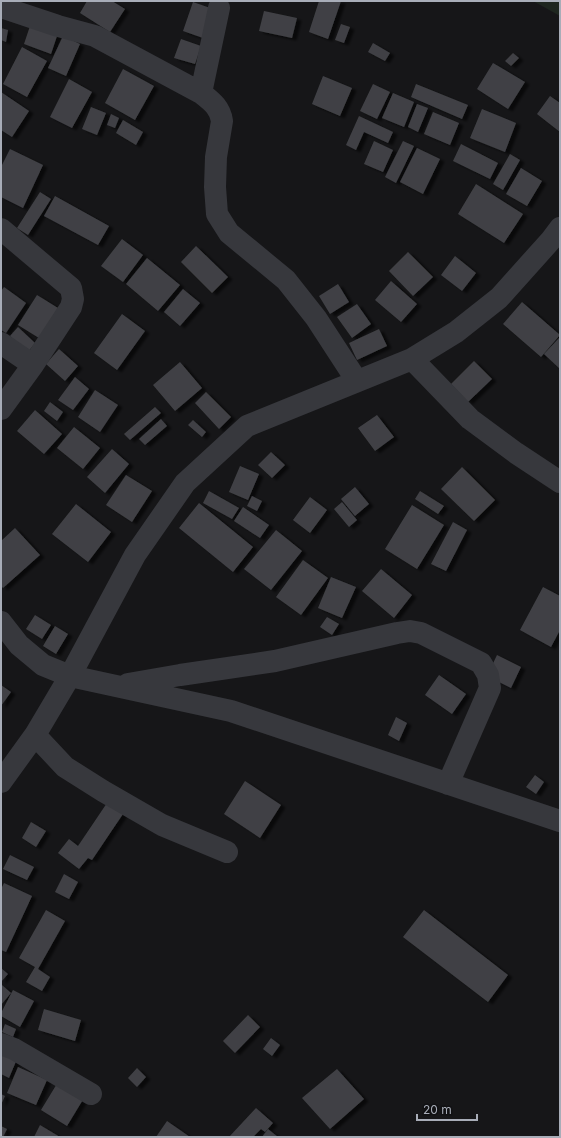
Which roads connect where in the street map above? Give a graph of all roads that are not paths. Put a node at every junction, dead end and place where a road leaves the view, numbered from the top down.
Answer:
1 (1, 7) edge
2 (219, 8) dead end
3 (201, 93) junction
4 (560, 228) edge
5 (1, 229) edge
6 (1, 344) edge
7 (412, 359) junction
8 (33, 366) junction
9 (357, 382) junction
10 (1, 409) edge
11 (560, 482) edge
12 (1, 622) edge
13 (70, 676) junction
14 (119, 686) junction
15 (34, 735) junction
16 (1, 782) edge
17 (448, 784) junction
18 (560, 821) edge
19 (227, 852) dead end
20 (1, 1044) edge
21 (91, 1094) dead end

1 - 3 street
2 - 3 street
3 - 9 street
4 - 7 street
5 - 8 street
6 - 8 street
7 - 9 street
7 - 11 street
8 - 10 street
9 - 13 street
12 - 13 street
13 - 14 street
13 - 15 street
14 - 17 street
14 - 17 street
15 - 16 street
15 - 19 street
17 - 18 street
20 - 21 street

